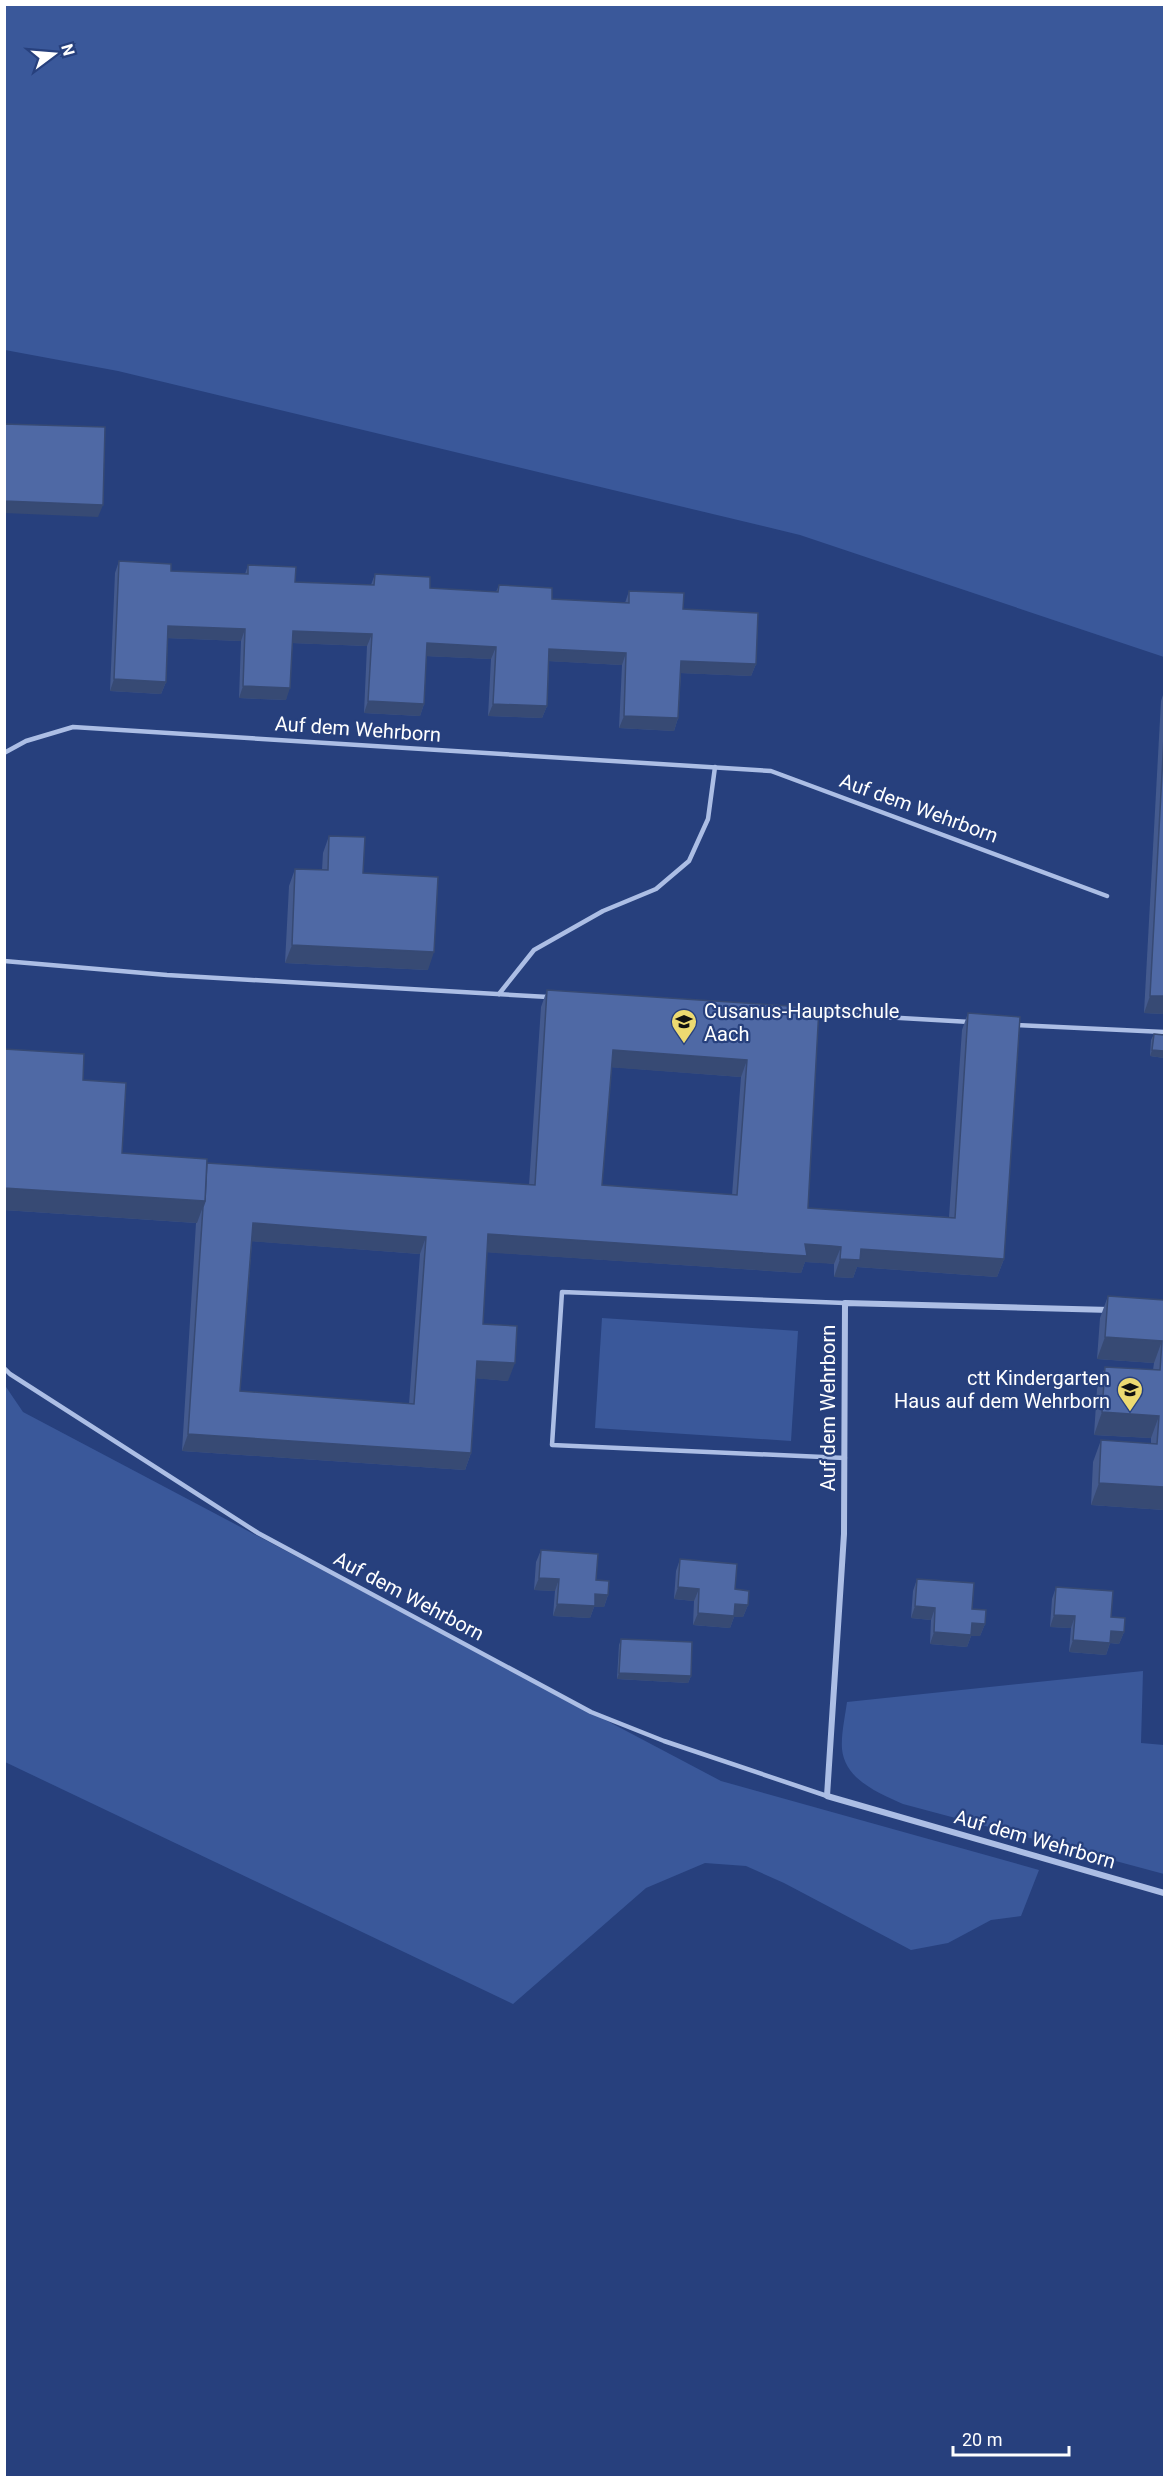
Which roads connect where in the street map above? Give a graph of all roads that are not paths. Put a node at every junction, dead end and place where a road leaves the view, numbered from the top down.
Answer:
1 (4, 753) edge
2 (715, 767) junction
3 (1107, 896) dead end
4 (4, 961) edge
5 (499, 994) junction
6 (558, 998) edge
7 (806, 1012) edge
8 (982, 1023) edge
9 (1006, 1024) edge
10 (1164, 1032) edge
11 (846, 1303) junction
12 (1117, 1310) edge
13 (4, 1368) edge
14 (845, 1458) junction
15 (827, 1796) junction
16 (1164, 1893) edge

1 - 2 lane, Auf dem Wehrborn
2 - 3 lane, Auf dem Wehrborn
2 - 5 lane
4 - 5 lane
5 - 6 lane
7 - 8 lane
9 - 10 lane
11 - 12 street, Auf dem Wehrborn
11 - 14 street, Auf dem Wehrborn
11 - 14 lane
13 - 15 lane, Auf dem Wehrborn
14 - 15 street, Auf dem Wehrborn
15 - 16 street, Auf dem Wehrborn

